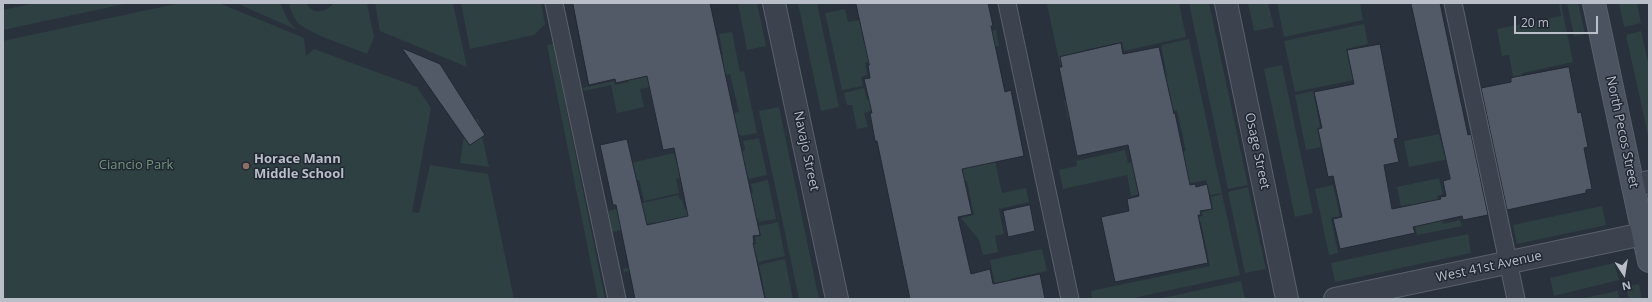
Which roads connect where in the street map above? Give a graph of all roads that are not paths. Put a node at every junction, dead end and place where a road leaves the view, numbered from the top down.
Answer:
1 (554, 3) edge
2 (774, 3) edge
3 (1007, 3) edge
4 (1226, 3) edge
5 (1453, 3) edge
6 (1594, 3) edge
7 (1641, 184) edge
8 (1643, 234) junction
9 (1649, 260) edge
10 (1509, 262) junction
11 (617, 299) edge
12 (837, 299) edge
13 (1070, 299) edge
14 (1287, 299) edge
15 (1335, 299) edge
16 (1516, 299) edge

1 - 11 lane
2 - 12 street, Navajo Street
3 - 13 lane
4 - 14 street, Osage Street
5 - 10 lane
6 - 7 main road, North Pecos Street
7 - 8 main road, North Pecos Street
8 - 9 main road, North Pecos Street
8 - 10 street, West 41st Avenue
10 - 15 street, West 41st Avenue
10 - 16 lane

